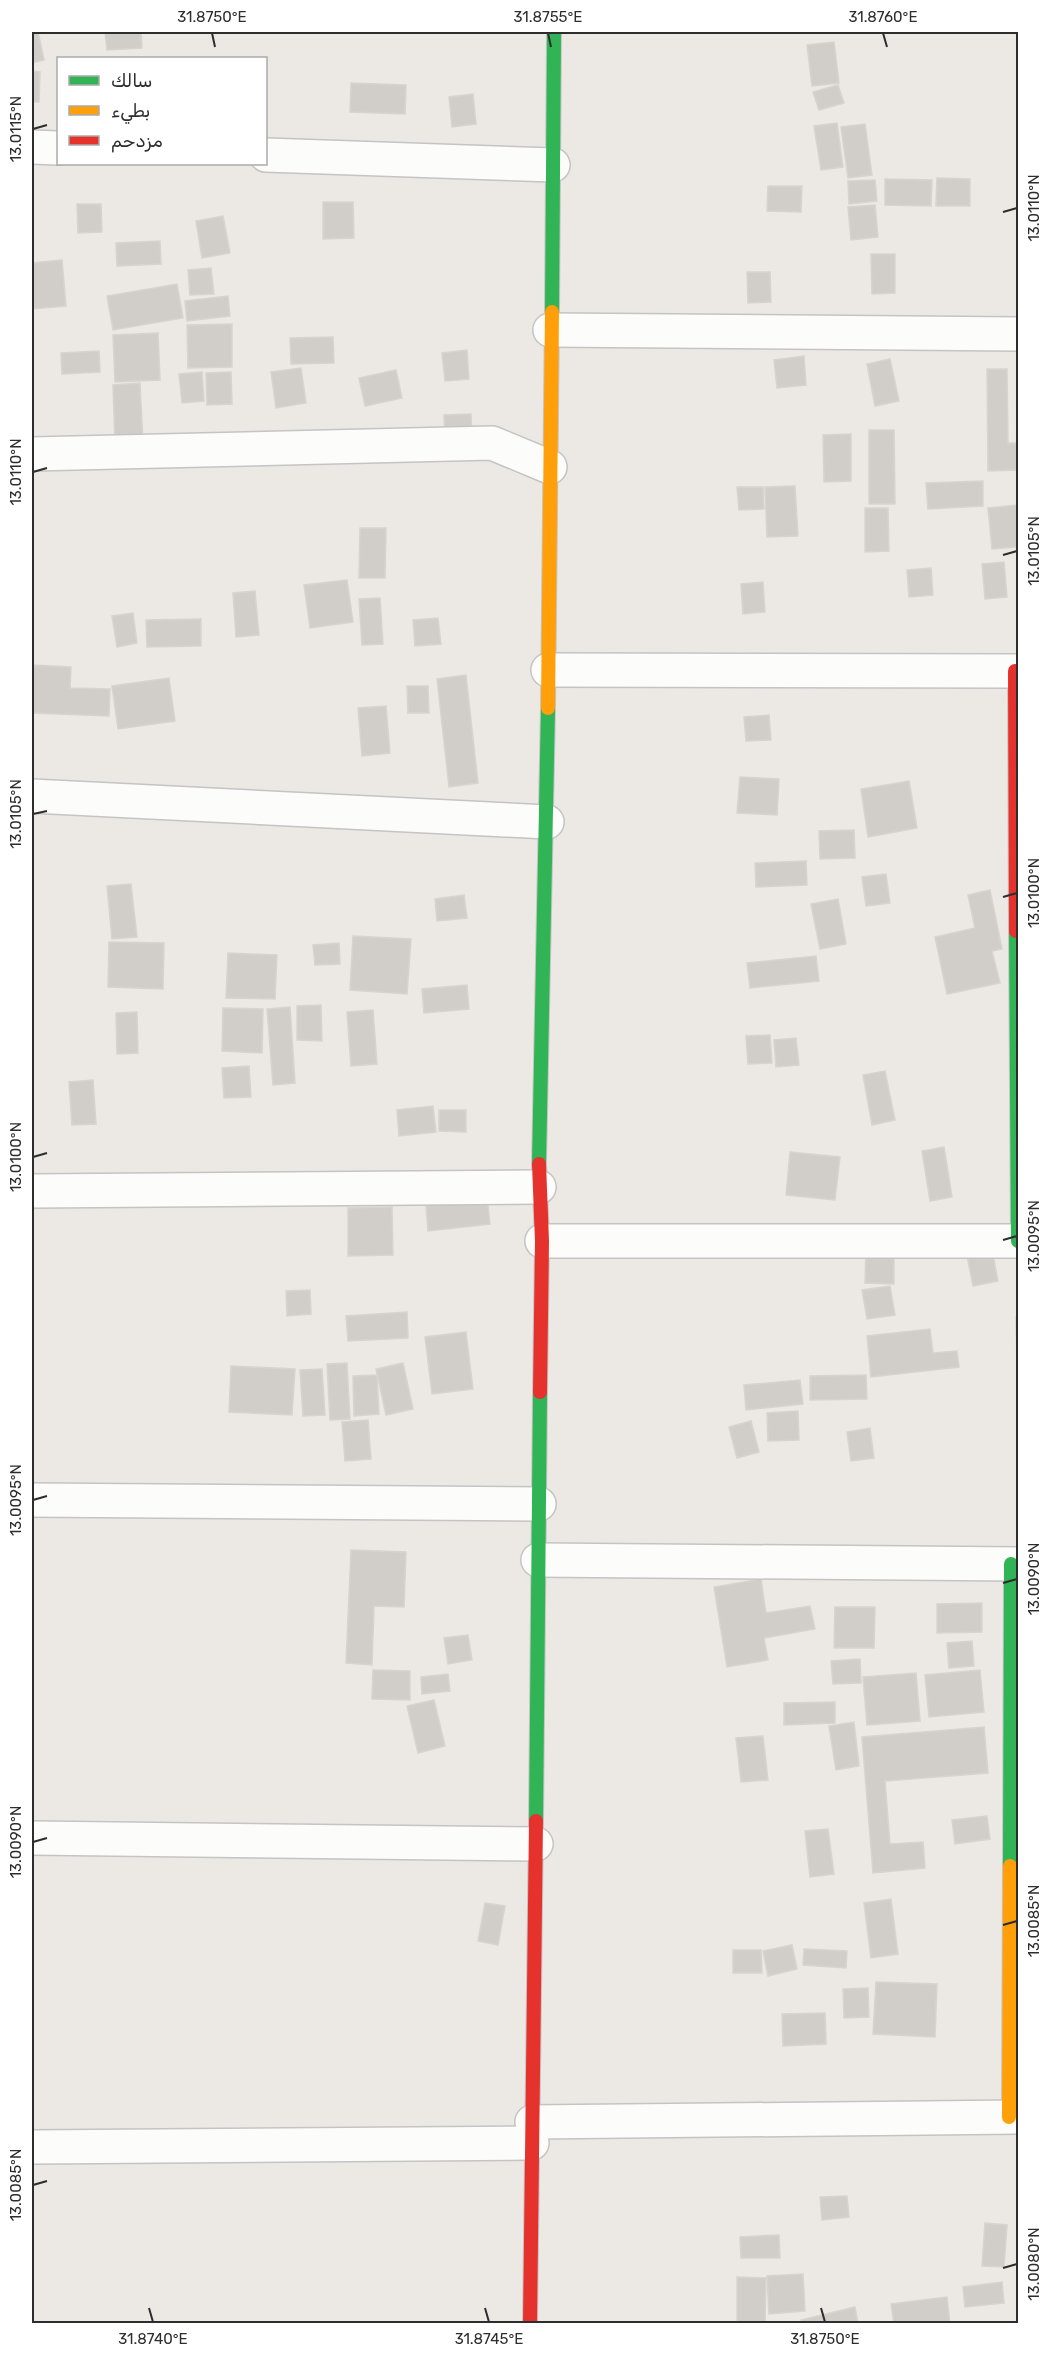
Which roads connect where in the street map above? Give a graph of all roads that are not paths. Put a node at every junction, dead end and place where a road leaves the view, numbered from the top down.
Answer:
1 (554, 32) edge
2 (32, 147) edge
3 (57, 148) edge
4 (267, 155) edge
5 (553, 165) junction
6 (550, 330) junction
7 (1018, 334) edge
8 (32, 454) edge
9 (550, 468) junction
10 (548, 670) junction
11 (1017, 671) edge
12 (32, 796) edge
13 (547, 822) junction
14 (1018, 1011) edge
15 (539, 1186) junction
16 (32, 1191) edge
17 (542, 1241) junction
18 (1018, 1241) edge
19 (32, 1500) edge
20 (539, 1504) junction
21 (538, 1560) junction
22 (1015, 1564) edge
23 (32, 1838) edge
24 (536, 1844) junction
25 (1015, 1876) edge
26 (1014, 2117) edge
27 (532, 2133) junction
28 (32, 2147) edge
29 (530, 2324) edge

1 - 5 street
2 - 3 street
4 - 5 street
5 - 6 street
6 - 7 street
6 - 9 street
8 - 9 street
9 - 10 street
10 - 11 street
10 - 13 street
11 - 14 street
12 - 13 street
13 - 15 street
14 - 18 street
15 - 16 street
15 - 17 street
17 - 18 street
17 - 20 street
19 - 20 street
20 - 21 street
21 - 22 street
21 - 24 street
22 - 25 street
23 - 24 street
24 - 27 street
25 - 26 street
26 - 27 street
27 - 28 street
27 - 29 street

